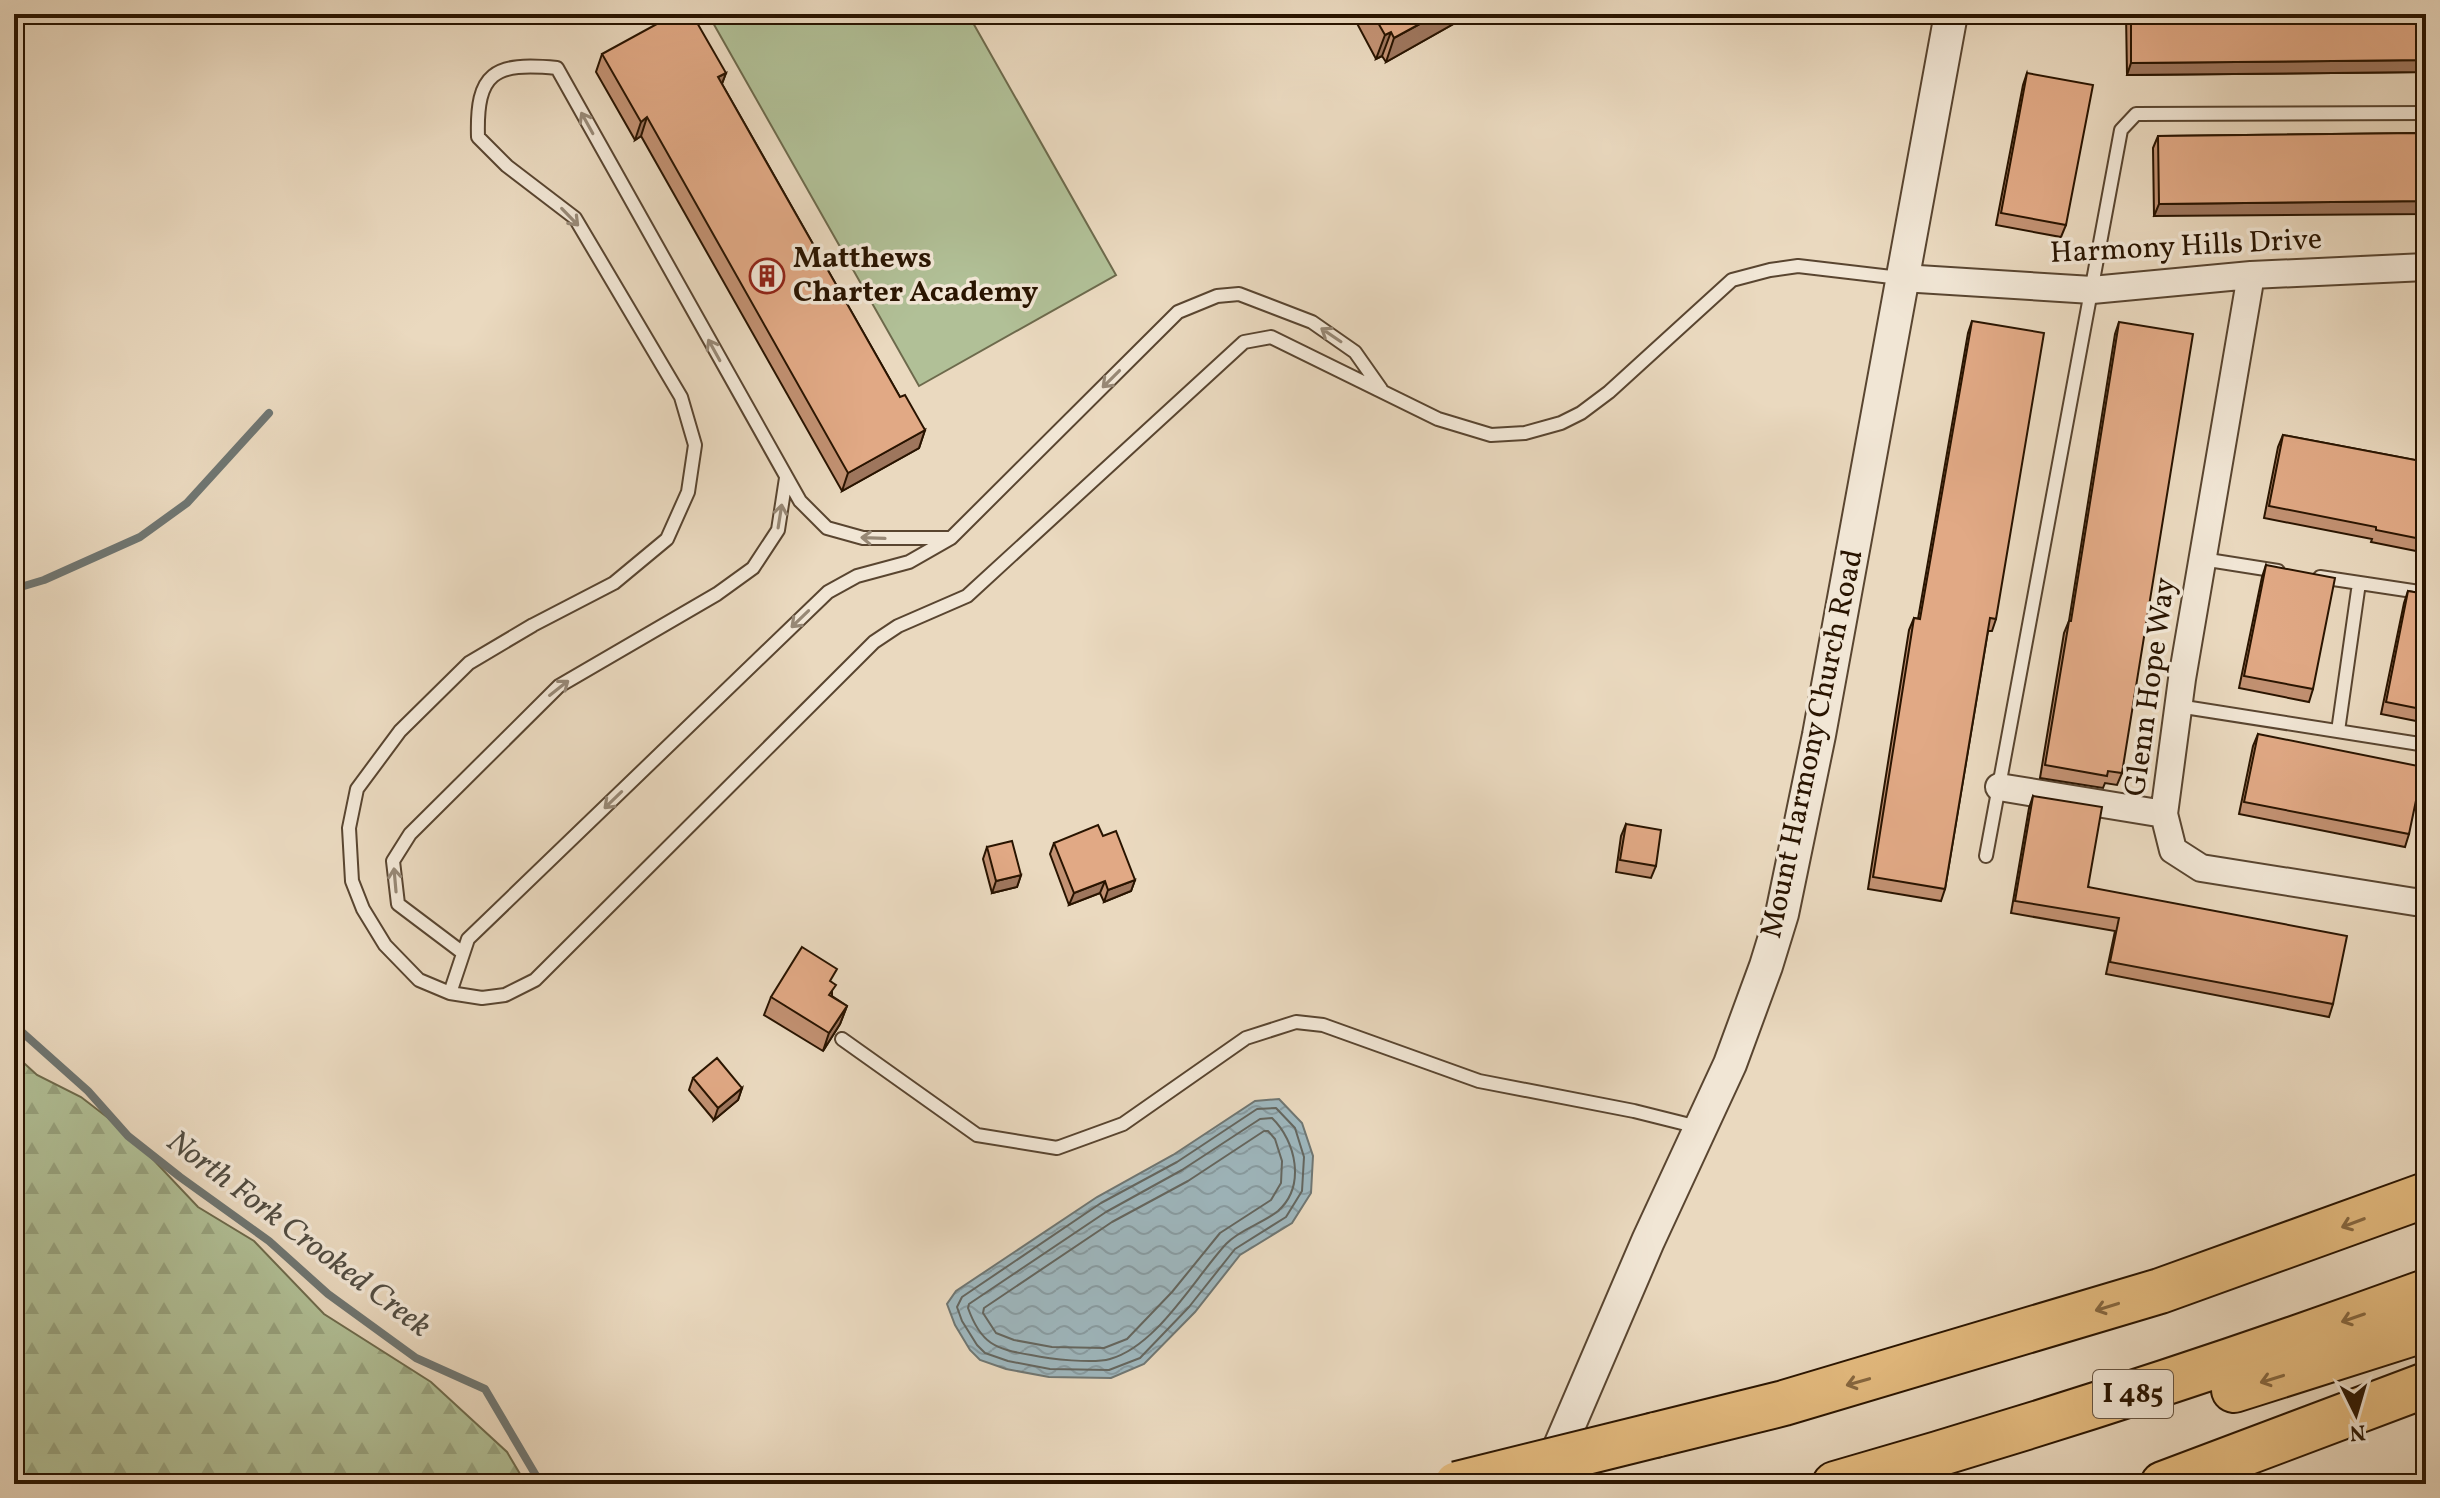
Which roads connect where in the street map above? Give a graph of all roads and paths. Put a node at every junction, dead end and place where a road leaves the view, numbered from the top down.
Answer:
1 (1951, 14) edge
2 (2426, 113) edge
3 (2426, 267) edge
4 (2251, 275) junction
5 (1902, 278) junction
6 (2092, 290) junction
7 (1383, 392) junction
8 (786, 478) junction
9 (951, 538) junction
10 (2202, 559) junction
11 (2296, 573) edge
12 (2312, 576) edge
13 (2359, 583) junction
14 (2426, 593) edge
15 (2178, 706) junction
16 (2338, 731) junction
17 (2426, 745) edge
18 (1999, 787) junction
19 (2164, 814) junction
20 (1986, 856) dead end
21 (2426, 901) edge
22 (463, 953) junction
23 (450, 993) junction
24 (842, 1039) edge
25 (1701, 1127) junction
26 (2426, 1195) edge
27 (2426, 1292) edge
28 (2426, 1329) edge
29 (2426, 1385) edge
30 (2426, 1418) edge
31 (1457, 1484) edge
32 (1544, 1484) edge
33 (1835, 1484) edge
34 (1861, 1484) edge
35 (2163, 1484) edge
36 (2234, 1484) edge

1 - 5 street, Mount Harmony Church Road
2 - 6 lane
3 - 4 street, Harmony Hills Drive
4 - 6 street, Harmony Hills Drive
4 - 10 street, Glenn Hope Way
5 - 6 street, Harmony Hills Drive
5 - 7 lane
5 - 25 street, Mount Harmony Church Road
6 - 18 lane
7 -> 9 lane
7 - 23 lane
9 -> 8 lane
22 -> 8 lane
8 -> 23 lane
9 -> 22 lane
10 - 11 lane
10 - 15 street, Glenn Hope Way
12 - 13 lane
13 - 14 lane
13 - 16 lane
15 - 16 lane
15 - 19 street, Glenn Hope Way
16 - 17 lane
18 - 19 street
18 - 20 lane
19 - 21 street, Glenn Hope Way
22 - 23 lane
24 - 25 lane
25 - 32 street, Mount Harmony Church Road
26 -> 31 highway, bridge
27 -> 33 highway, I 485
28 -> 34 highway, I 485
29 - 35 highway
30 - 36 highway

